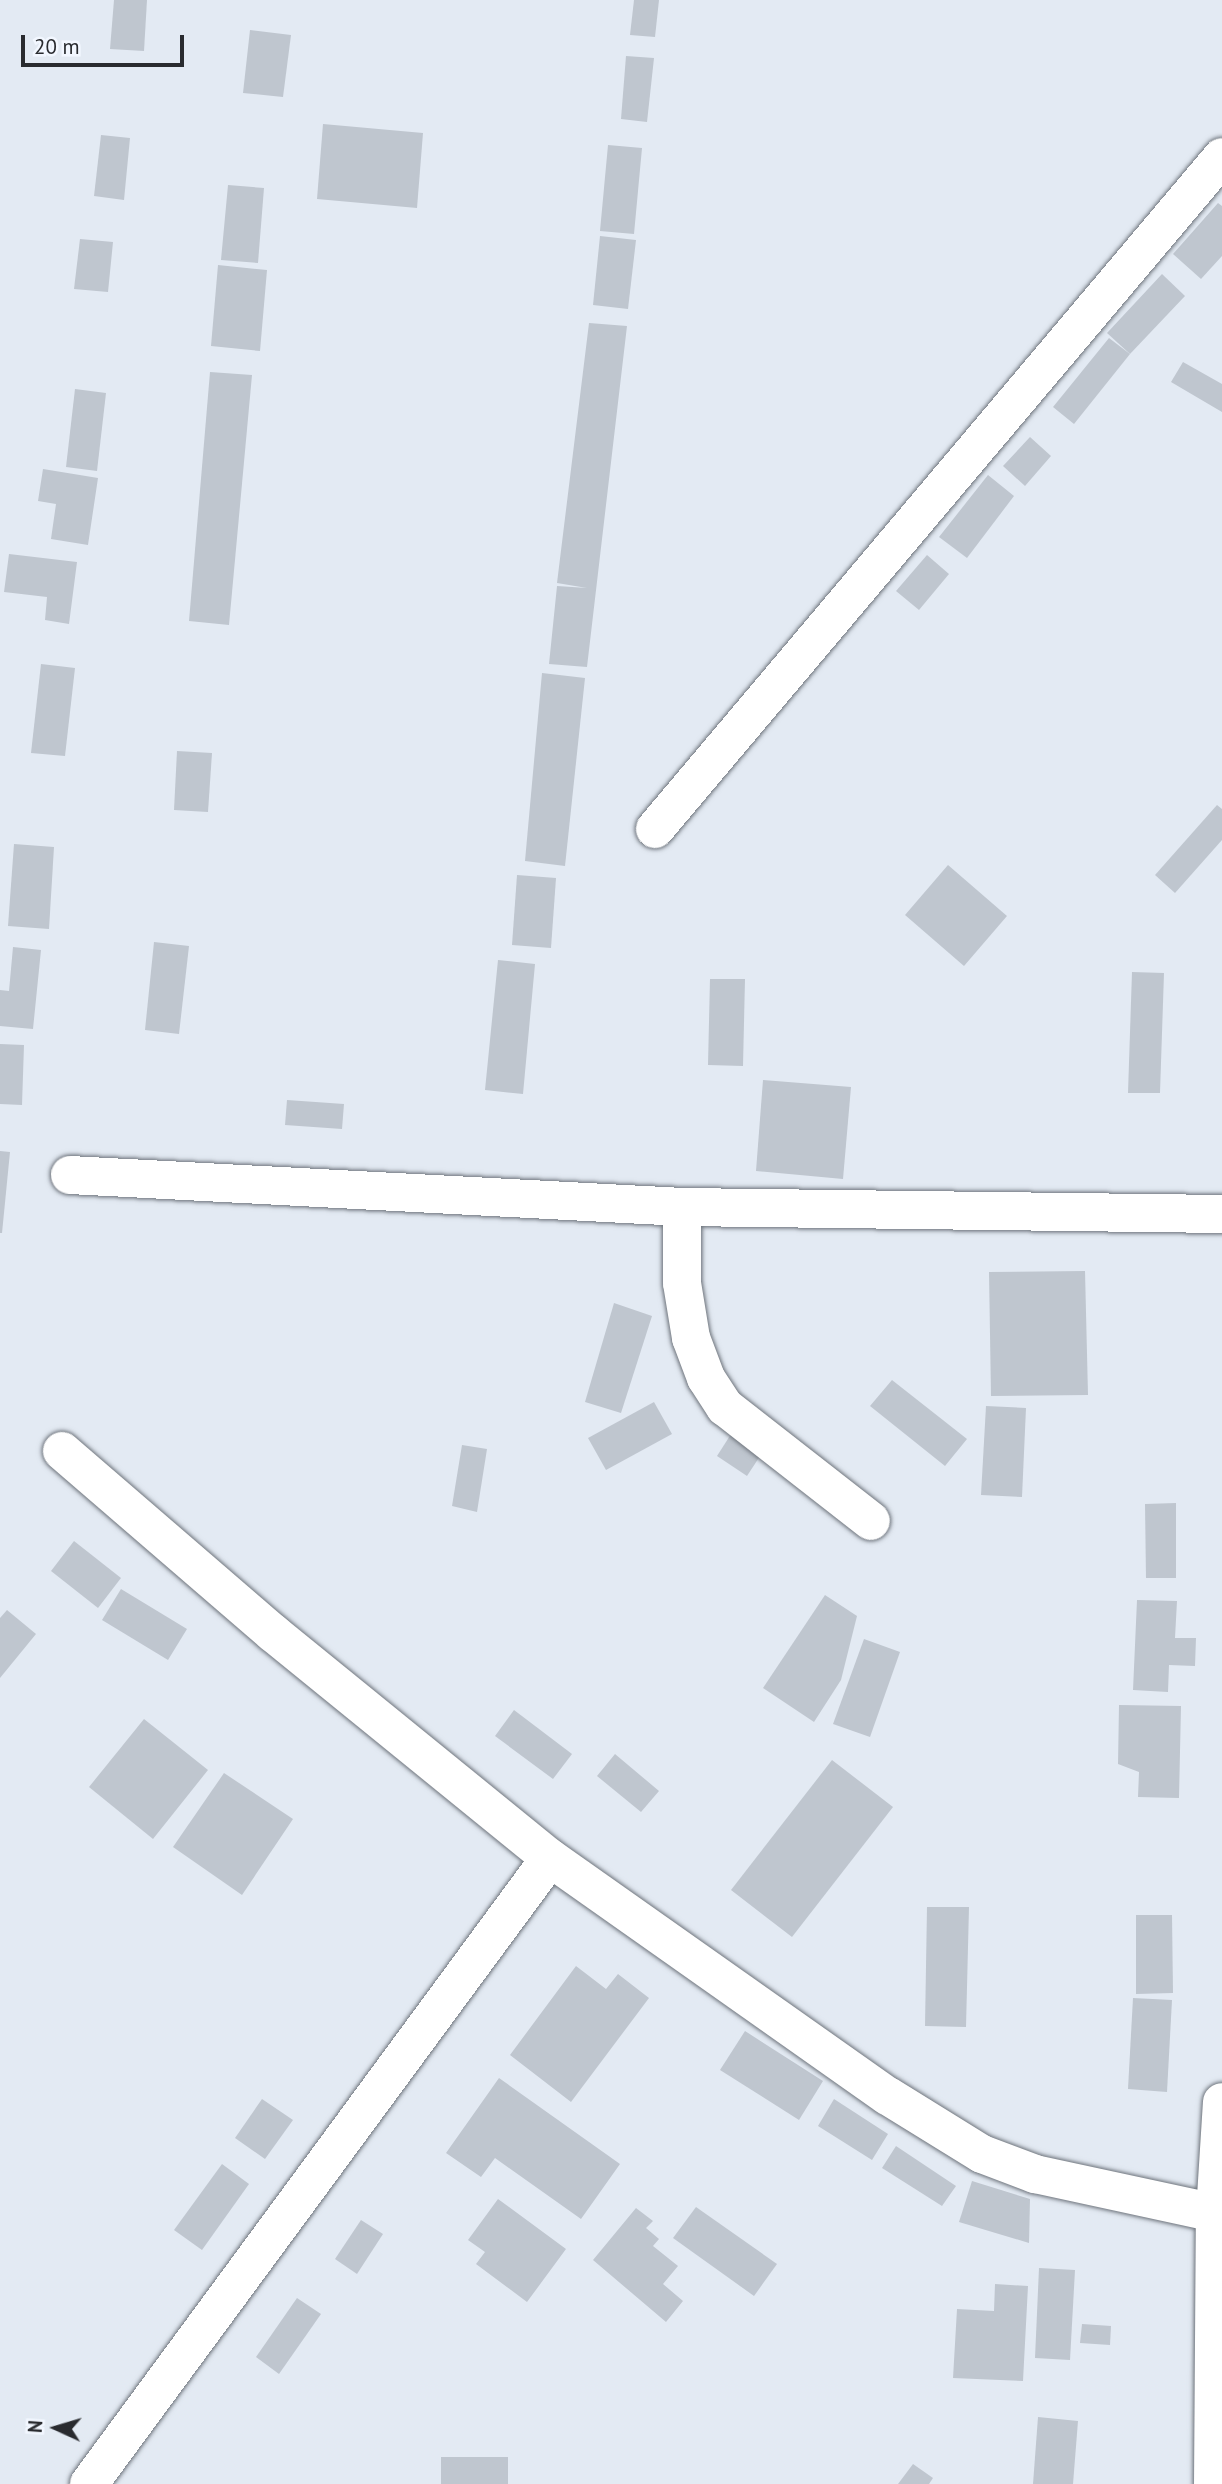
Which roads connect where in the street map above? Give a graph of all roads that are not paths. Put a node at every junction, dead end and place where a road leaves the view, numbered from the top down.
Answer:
1 (1222, 157) edge
2 (655, 829) dead end
3 (70, 1175) dead end
4 (682, 1207) junction
5 (1222, 1214) edge
6 (62, 1451) dead end
7 (871, 1521) dead end
8 (550, 1858) junction
9 (1222, 2102) edge
10 (1215, 2213) junction
11 (89, 2484) edge
12 (1213, 2484) edge

1 - 2 street
3 - 4 street
4 - 5 street
4 - 7 street
6 - 8 street
8 - 10 street
8 - 11 street
9 - 10 street
10 - 12 street

